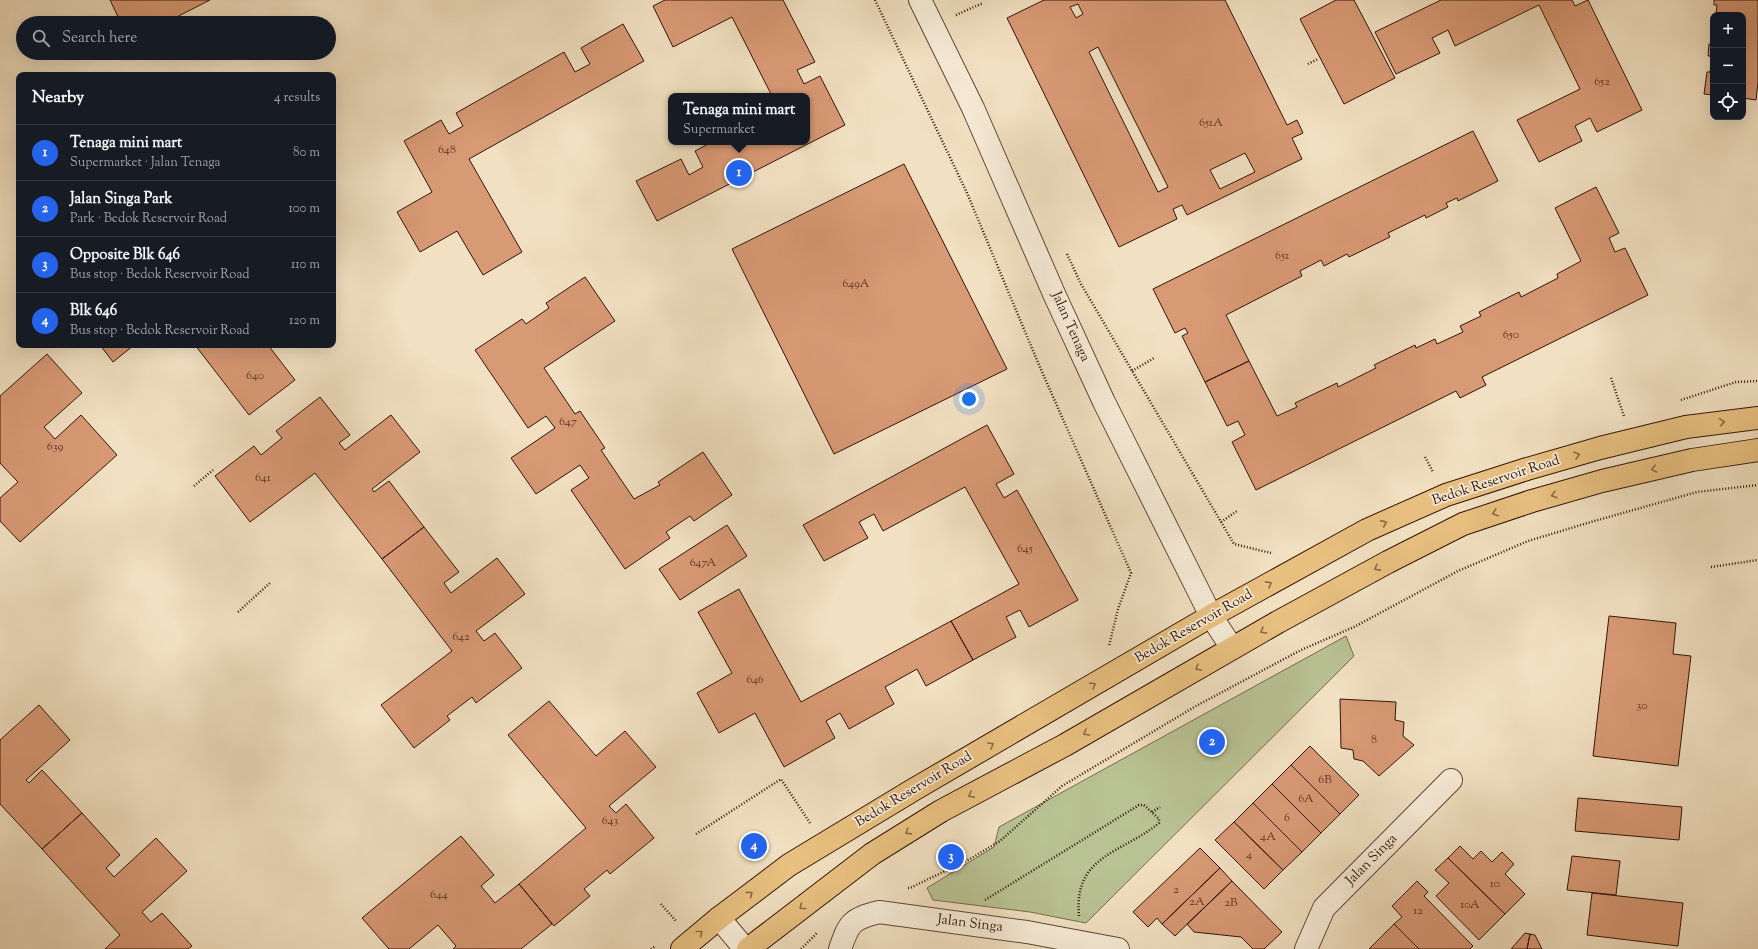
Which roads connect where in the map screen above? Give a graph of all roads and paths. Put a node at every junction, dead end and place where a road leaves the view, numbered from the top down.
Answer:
1 (875, 0) edge
2 (920, 0) edge
3 (983, 3) dead end
4 (953, 10) dead end
5 (1318, 59) dead end
6 (1308, 64) dead end
7 (1066, 253) dead end
8 (1154, 358) dead end
9 (1132, 371) junction
10 (1612, 378) dead end
11 (1758, 381) edge
12 (1676, 401) dead end
13 (1632, 416) dead end
14 (1758, 418) edge
15 (1758, 450) edge
16 (1425, 457) dead end
17 (213, 470) dead end
18 (1436, 478) dead end
19 (1758, 485) edge
20 (194, 486) dead end
21 (1237, 511) dead end
22 (1221, 522) junction
23 (1273, 554) dead end
24 (1758, 560) edge
25 (1711, 567) dead end
26 (271, 582) dead end
27 (1118, 610) dead end
28 (238, 612) dead end
29 (1211, 616) junction
30 (1232, 648) junction
31 (1451, 780) dead end
32 (1160, 806) dead end
33 (1152, 812) junction
34 (811, 825) dead end
35 (696, 834) dead end
36 (904, 888) dead end
37 (982, 901) dead end
38 (661, 904) dead end
39 (719, 918) junction
40 (676, 922) dead end
41 (822, 927) dead end
42 (1083, 942) junction
43 (682, 949) edge
44 (746, 949) edge
45 (801, 949) edge
46 (840, 949) edge
47 (1118, 949) edge
48 (1306, 949) edge

1 - 27 path
2 - 29 street, Jalan Tenaga
3 - 4 path
5 - 6 path
7 - 9 path
8 - 9 path
9 - 22 path
10 - 13 path
11 - 12 path
29 -> 14 main road, Bedok Reservoir Road
15 -> 30 main road
16 - 18 path
17 - 20 path
19 - 36 path
21 - 22 path
22 - 23 path
24 - 25 path
26 - 28 path
29 - 30 street, Jalan Tenaga
39 -> 29 main road, Bedok Reservoir Road
30 -> 44 main road
31 - 48 street, Jalan Singa
32 - 33 path
33 - 37 path
33 - 42 path
34 - 35 path
38 - 40 path
43 -> 39 main road, Bedok Reservoir Road
39 - 44 street
41 - 45 path
42 - 46 street, Jalan Singa
42 - 47 street, Jalan Singa

